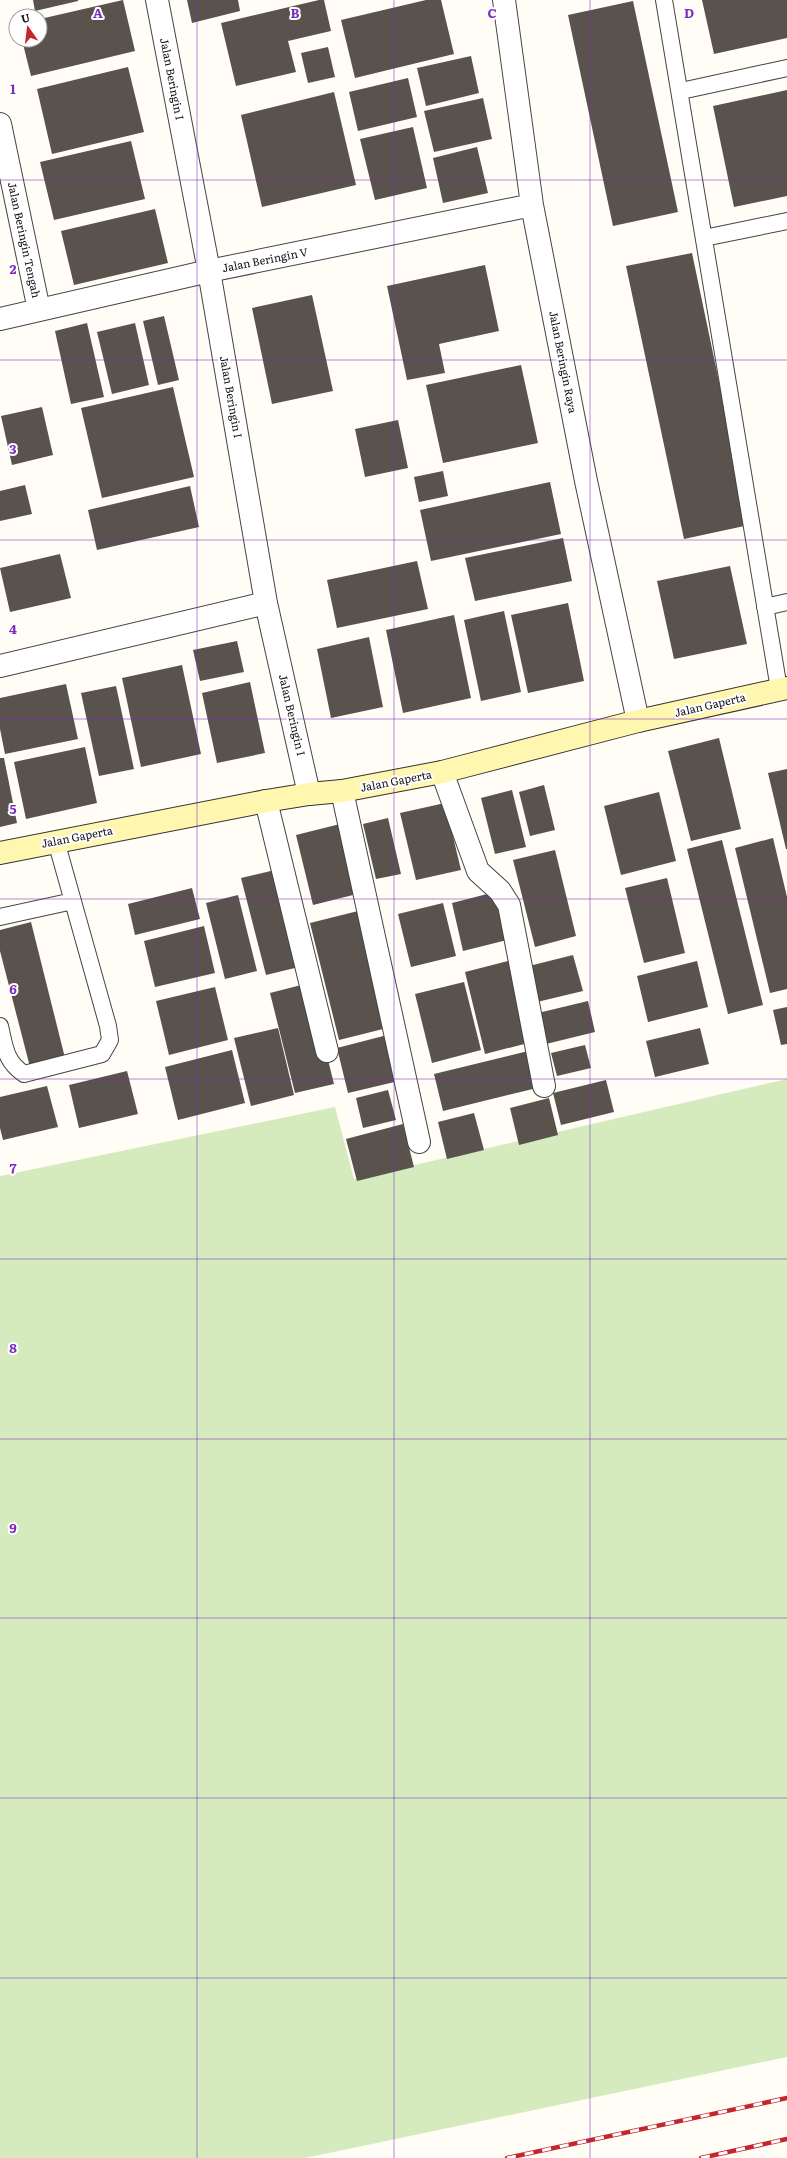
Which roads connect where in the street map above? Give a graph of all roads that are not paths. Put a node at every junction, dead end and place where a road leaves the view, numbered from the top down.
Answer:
1 (157, 0) edge
2 (504, 0) edge
3 (664, 0) edge
4 (787, 68) edge
5 (681, 91) junction
6 (0, 124) edge
7 (532, 205) junction
8 (787, 221) edge
9 (704, 238) junction
10 (209, 271) junction
11 (38, 310) junction
12 (0, 319) edge
13 (787, 602) edge
14 (266, 603) junction
15 (765, 607) junction
16 (0, 666) edge
17 (783, 688) edge
18 (638, 721) junction
19 (442, 772) junction
20 (342, 791) junction
21 (309, 794) junction
22 (266, 801) junction
23 (56, 841) junction
24 (0, 853) edge
25 (73, 901) junction
26 (0, 917) edge
27 (0, 1026) edge
28 (327, 1050) dead end
29 (544, 1086) dead end
30 (420, 1142) dead end

1 - 10 street, Jalan Beringin I
2 - 7 street, Jalan Beringin Raya
3 - 5 lane
4 - 5 lane
5 - 9 lane
6 - 11 street, Jalan Beringin Tengah
7 - 10 street, Jalan Beringin V
7 - 18 street, Jalan Beringin Raya
8 - 9 lane
9 - 15 lane
10 - 11 street, Jalan Beringin V
10 - 14 street, Jalan Beringin I
11 - 12 street, Jalan Beringin V
13 - 15 lane
14 - 16 street
14 - 21 street, Jalan Beringin I
15 - 17 lane
17 - 18 street, Jalan Gaperta
18 - 19 street, Jalan Gaperta
19 - 20 street, Jalan Gaperta
19 - 29 street
20 - 21 street, Jalan Gaperta
20 - 30 street
21 - 22 street, Jalan Gaperta
22 - 23 street, Jalan Gaperta
22 - 28 street
23 - 24 street, Jalan Gaperta
23 - 25 lane
25 - 26 lane
25 - 27 lane

